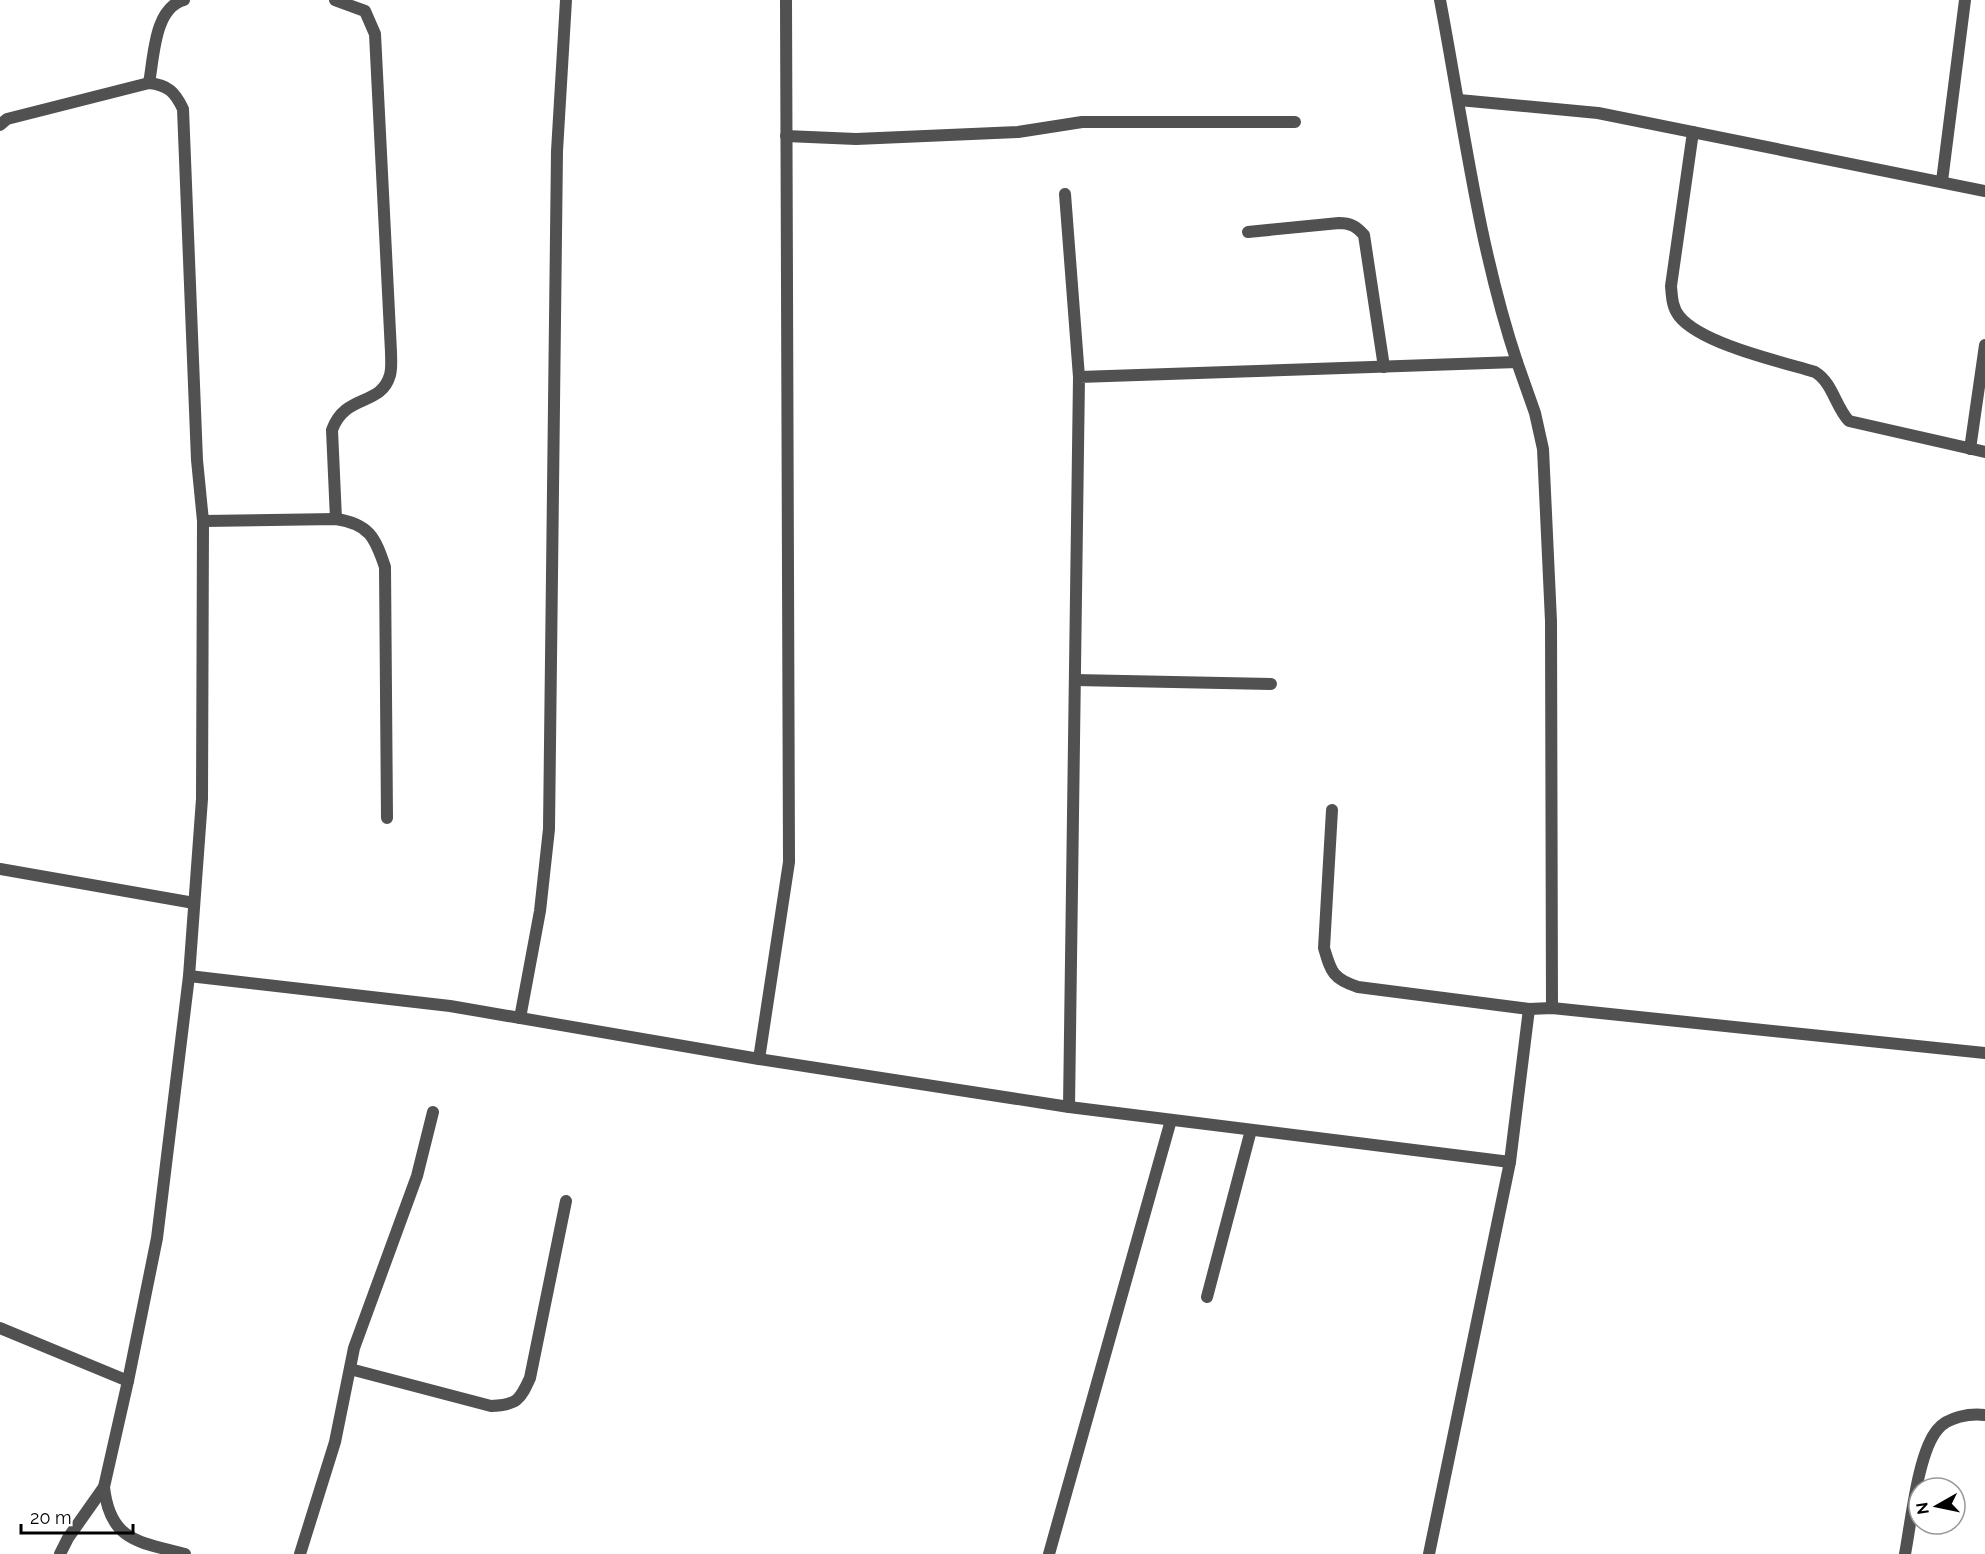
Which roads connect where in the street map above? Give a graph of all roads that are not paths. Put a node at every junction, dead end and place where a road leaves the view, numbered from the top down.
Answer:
1 (184, 0) edge
2 (335, 0) edge
3 (566, 0) edge
4 (786, 0) edge
5 (1440, 0) edge
6 (1965, 0) edge
7 (149, 82) junction
8 (1459, 100) junction
9 (1295, 122) dead end
10 (0, 125) edge
11 (1693, 132) junction
12 (786, 136) junction
13 (1942, 181) junction
14 (1985, 191) edge
15 (1065, 194) dead end
16 (1248, 232) dead end
17 (1985, 345) edge
18 (1517, 362) junction
19 (1384, 367) junction
20 (1078, 377) junction
21 (1970, 449) junction
22 (1985, 452) edge
23 (336, 519) junction
24 (203, 520) junction
25 (1075, 680) junction
26 (1271, 684) dead end
27 (1332, 810) dead end
28 (387, 818) dead end
29 (0, 869) edge
30 (194, 903) junction
31 (189, 976) junction
32 (1552, 1008) junction
33 (1529, 1010) junction
34 (520, 1018) junction
35 (1985, 1053) edge
36 (759, 1059) junction
37 (1070, 1107) junction
38 (433, 1112) dead end
39 (1171, 1120) junction
40 (1251, 1130) junction
41 (1510, 1162) junction
42 (566, 1202) dead end
43 (1207, 1297) dead end
44 (0, 1328) edge
45 (350, 1369) junction
46 (129, 1381) junction
47 (1985, 1415) edge
48 (104, 1487) junction
49 (60, 1554) edge
50 (185, 1554) edge
51 (300, 1554) edge
52 (1049, 1554) edge
53 (1429, 1554) edge
54 (1905, 1554) edge

1 - 7 street
2 - 23 street
3 - 34 street
4 - 12 street
5 - 8 street
6 - 13 street
7 - 10 street
7 - 24 street
8 - 11 street
8 - 18 street
9 - 12 street
11 - 13 street
11 - 21 street
12 - 36 street
13 - 14 street
15 - 20 street
16 - 19 street
17 - 21 street
18 - 19 street
18 - 32 street
19 - 20 street
20 - 25 street
21 - 22 street
23 - 24 street
23 - 28 street
24 - 30 street
25 - 26 street
25 - 37 street
27 - 33 street
29 - 30 street
30 - 31 street
31 - 34 street
31 - 46 street
32 - 33 street
32 - 35 street
33 - 41 street
34 - 36 street
36 - 37 street
37 - 39 street
38 - 45 street
39 - 40 street
39 - 52 street
40 - 41 street
40 - 43 street
41 - 53 street
42 - 45 street
44 - 46 street
45 - 51 street
46 - 48 street
47 - 54 street
48 - 49 street
48 - 50 street

